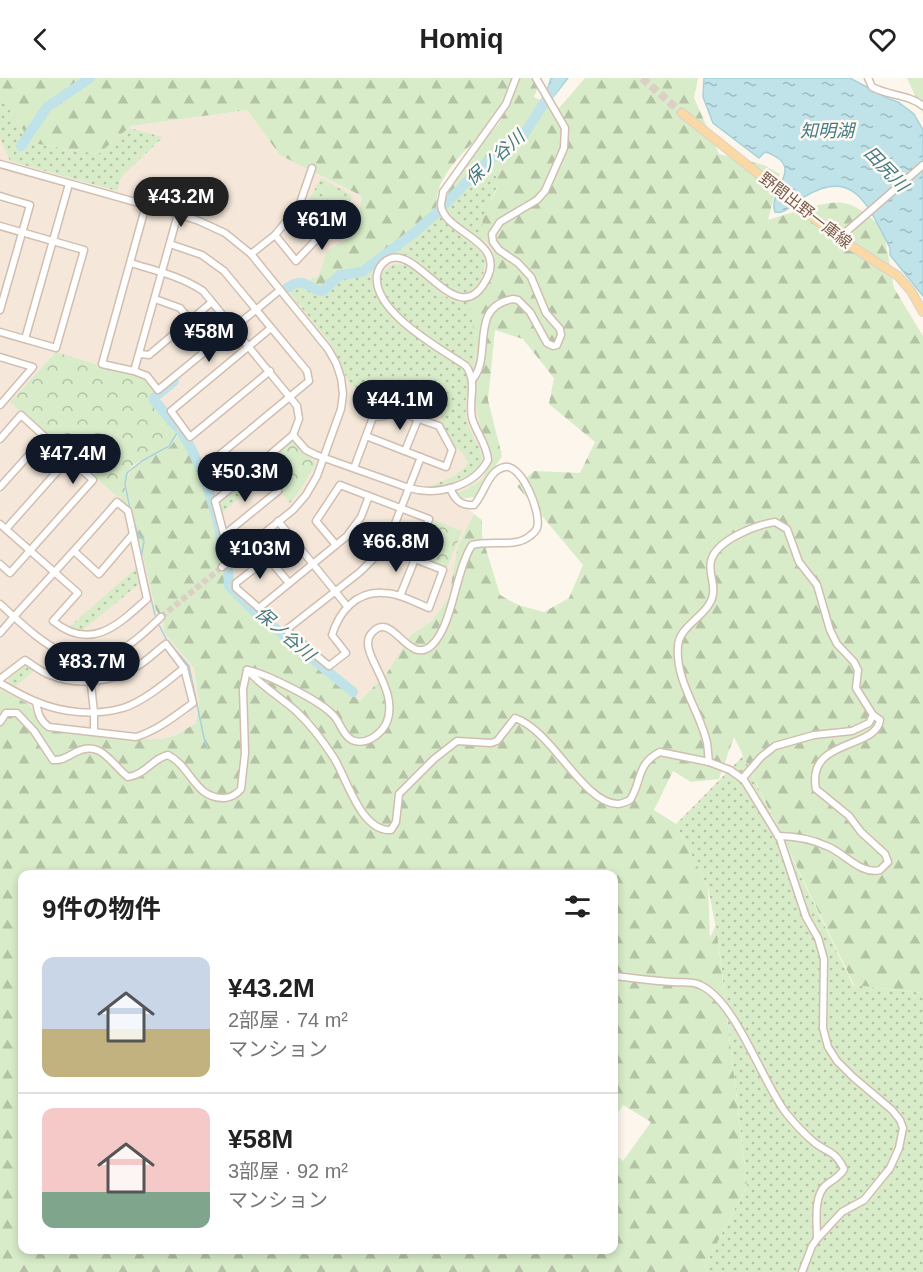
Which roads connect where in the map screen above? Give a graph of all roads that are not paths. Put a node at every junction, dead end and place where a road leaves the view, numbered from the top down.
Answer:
1 (516, 78) edge
2 (536, 78) edge
3 (868, 78) edge
4 (923, 106) edge
5 (682, 113) tunnel mouth
6 (0, 164) edge
7 (923, 165) edge
8 (312, 168) dead end
9 (69, 184) junction
10 (0, 196) edge
11 (146, 205) junction
12 (299, 206) junction
13 (178, 214) junction
14 (0, 226) edge
15 (22, 232) junction
16 (274, 235) junction
17 (839, 238) junction
18 (53, 240) junction
19 (170, 244) junction
20 (251, 254) junction
21 (131, 263) junction
22 (162, 272) junction
23 (280, 290) junction
24 (155, 299) junction
25 (212, 302) junction
26 (256, 309) junction
27 (0, 310) edge
28 (923, 312) edge
29 (190, 320) junction
30 (234, 327) junction
31 (271, 328) junction
32 (0, 332) edge
33 (25, 339) junction
34 (249, 346) junction
35 (140, 354) junction
36 (0, 357) edge
37 (134, 371) junction
38 (270, 371) junction
39 (473, 380) junction
40 (290, 396) junction
41 (0, 405) edge
42 (418, 419) junction
43 (293, 435) junction
44 (366, 436) junction
45 (0, 439) edge
46 (405, 451) junction
47 (421, 457) junction
48 (324, 458) junction
49 (257, 466) junction
50 (354, 468) junction
51 (0, 487) edge
52 (232, 487) junction
53 (409, 488) junction
54 (450, 488) junction
55 (369, 496) junction
56 (401, 507) junction
57 (278, 521) junction
58 (0, 524) edge
59 (6, 529) junction
60 (133, 534) junction
61 (336, 545) junction
62 (30, 550) junction
63 (74, 551) junction
64 (415, 559) junction
65 (0, 564) edge
66 (312, 565) junction
67 (222, 567) tunnel mouth
68 (54, 573) junction
69 (289, 583) junction
70 (334, 590) junction
71 (400, 596) junction
72 (0, 604) edge
73 (346, 606) junction
74 (14, 616) junction
75 (161, 617) tunnel mouth
76 (0, 633) edge
77 (88, 658) junction
78 (184, 668) junction
79 (247, 670) junction
80 (0, 681) edge
81 (92, 681) junction
82 (36, 702) junction
83 (94, 712) junction
84 (873, 715) junction
85 (0, 722) edge
86 (94, 732) junction
87 (709, 762) junction
88 (742, 779) junction
89 (778, 836) junction
90 (618, 976) edge
91 (817, 1239) junction
92 (802, 1272) edge

1 - 39 street
2 - 39 street
3 - 4 street
5 - 17 main road, 野間出野一庫線
6 - 9 street
7 - 17 street
8 - 12 street
9 - 11 street
9 - 18 street
10 - 15 street
11 - 13 street
11 - 21 street
12 - 16 street
12 - 16 street
13 - 19 street
13 - 20 street
14 - 15 street
15 - 18 street
15 - 27 street
16 - 20 street
17 - 28 main road, 野間出野一庫線
18 - 33 street
18 - 33 street
19 - 22 street
19 - 26 street
20 - 23 street
21 - 22 street
21 - 37 street
22 - 24 street
22 - 25 street
23 - 26 street
23 - 48 street
24 - 29 street
24 - 35 street
25 - 29 street
25 - 30 street
26 - 30 street
26 - 31 street
29 - 35 street
30 - 34 street
30 - 37 street
31 - 34 street
31 - 40 street
32 - 33 street
34 - 38 street
34 - 38 street
35 - 37 street
36 - 41 street
38 - 40 street
39 - 54 street
40 - 43 street
40 - 52 street
42 - 44 street
42 - 46 street
42 - 47 street
43 - 48 street
43 - 49 street
44 - 46 street
44 - 50 street
45 - 51 street
46 - 47 street
47 - 53 street
48 - 50 street
48 - 57 street
49 - 52 street
49 - 52 street
50 - 53 street
53 - 54 street
53 - 56 street
54 - 79 street
55 - 56 street
55 - 61 street
55 - 61 street
56 - 64 street
56 - 70 street
57 - 66 street
57 - 67 street
58 - 59 street
59 - 62 street
59 - 62 street
60 - 63 street
60 - 63 street
60 - 68 street
61 - 66 street
62 - 65 street
62 - 68 street
63 - 68 street
64 - 71 street
64 - 71 street
66 - 69 street
66 - 70 street
68 - 74 street
69 - 69 street
70 - 73 street
70 - 73 street
71 - 73 street
72 - 74 street
74 - 76 street
74 - 77 street
75 - 77 street
77 - 81 street
78 - 81 street
78 - 83 street
78 - 86 street
79 - 85 street
79 - 87 street
80 - 81 street
80 - 82 street
81 - 83 street
82 - 83 street
82 - 86 street
83 - 86 street
84 - 87 street
84 - 88 street
84 - 89 street
87 - 88 street
88 - 89 street
89 - 91 street
90 - 91 street
91 - 92 street

